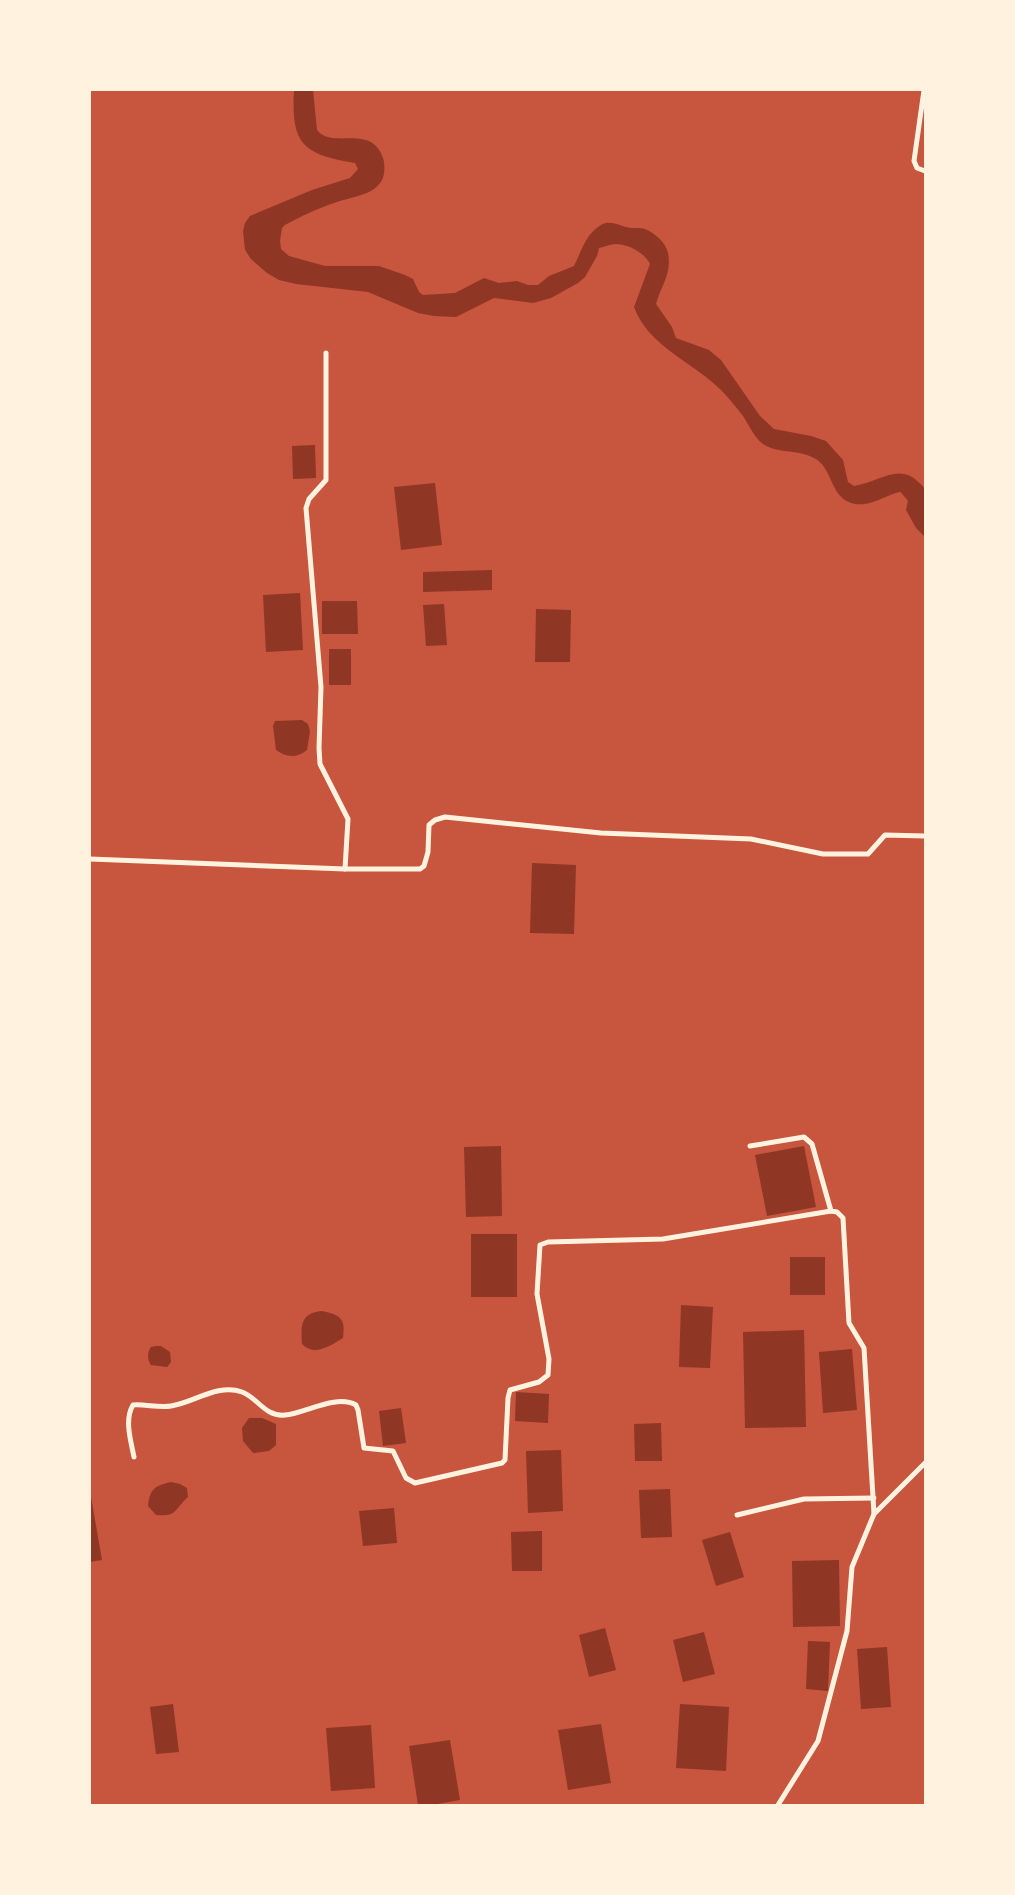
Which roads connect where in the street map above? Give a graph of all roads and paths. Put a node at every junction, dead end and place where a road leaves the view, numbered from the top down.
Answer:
1 (924, 90) edge
2 (925, 171) edge
3 (326, 353) dead end
4 (925, 836) edge
5 (90, 859) edge
6 (345, 869) junction
7 (750, 1146) dead end
8 (831, 1211) junction
9 (134, 1457) dead end
10 (925, 1463) edge
11 (874, 1498) junction
12 (874, 1514) junction
13 (737, 1515) dead end
14 (778, 1805) edge

1 - 2 street
3 - 6 street
4 - 6 street
5 - 6 street
7 - 8 street
8 - 9 street
8 - 11 street
10 - 12 street
11 - 12 street
11 - 13 street
12 - 14 street

